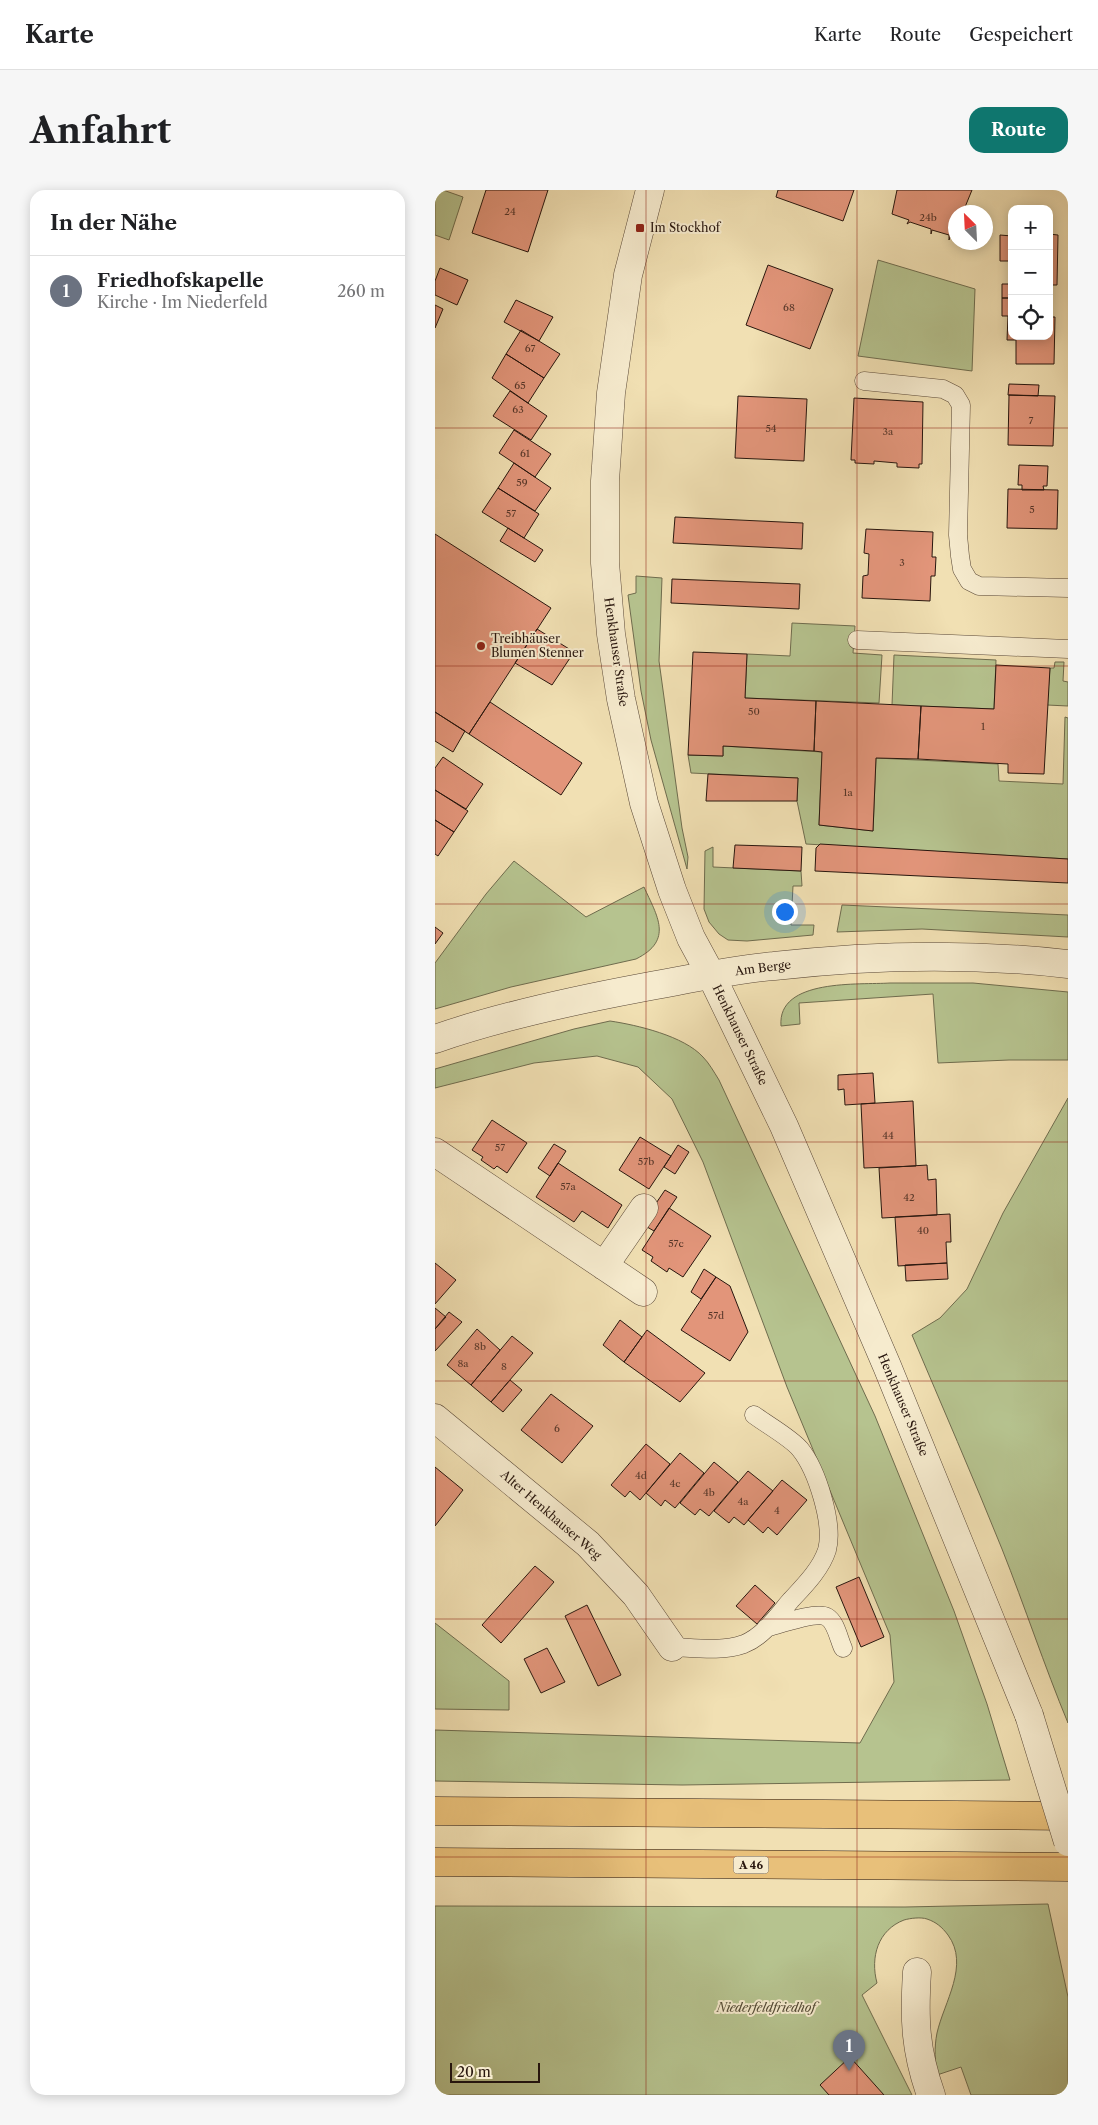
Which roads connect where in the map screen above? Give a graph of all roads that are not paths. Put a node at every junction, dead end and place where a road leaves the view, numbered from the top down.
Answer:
1 (650, 190) edge
2 (864, 380) dead end
3 (1068, 588) edge
4 (857, 640) dead end
5 (1068, 649) edge
6 (1068, 964) edge
7 (711, 975) junction
8 (435, 1039) edge
9 (435, 1152) edge
10 (644, 1208) dead end
11 (604, 1266) junction
12 (643, 1292) dead end
13 (754, 1415) dead end
14 (435, 1418) edge
15 (766, 1628) junction
16 (672, 1647) joint
17 (843, 1648) dead end
18 (435, 1811) edge
19 (1068, 1816) edge
20 (1068, 1842) edge
21 (435, 1862) edge
22 (1068, 1867) edge
23 (917, 1972) dead end
24 (931, 2095) edge

1 - 7 street, Henkhauser Straße
2 - 3 lane
4 - 5 lane
6 - 7 street, Am Berge
7 - 8 street, Am Berge
7 - 20 street, Henkhauser Straße, bridge
9 - 11 street
10 - 11 street
11 - 12 street
13 - 15 lane
14 - 16 street, Alter Henkhauser Weg
15 - 16 lane
15 - 17 lane
18 - 19 highway
21 - 22 highway, A 46
23 - 24 street

